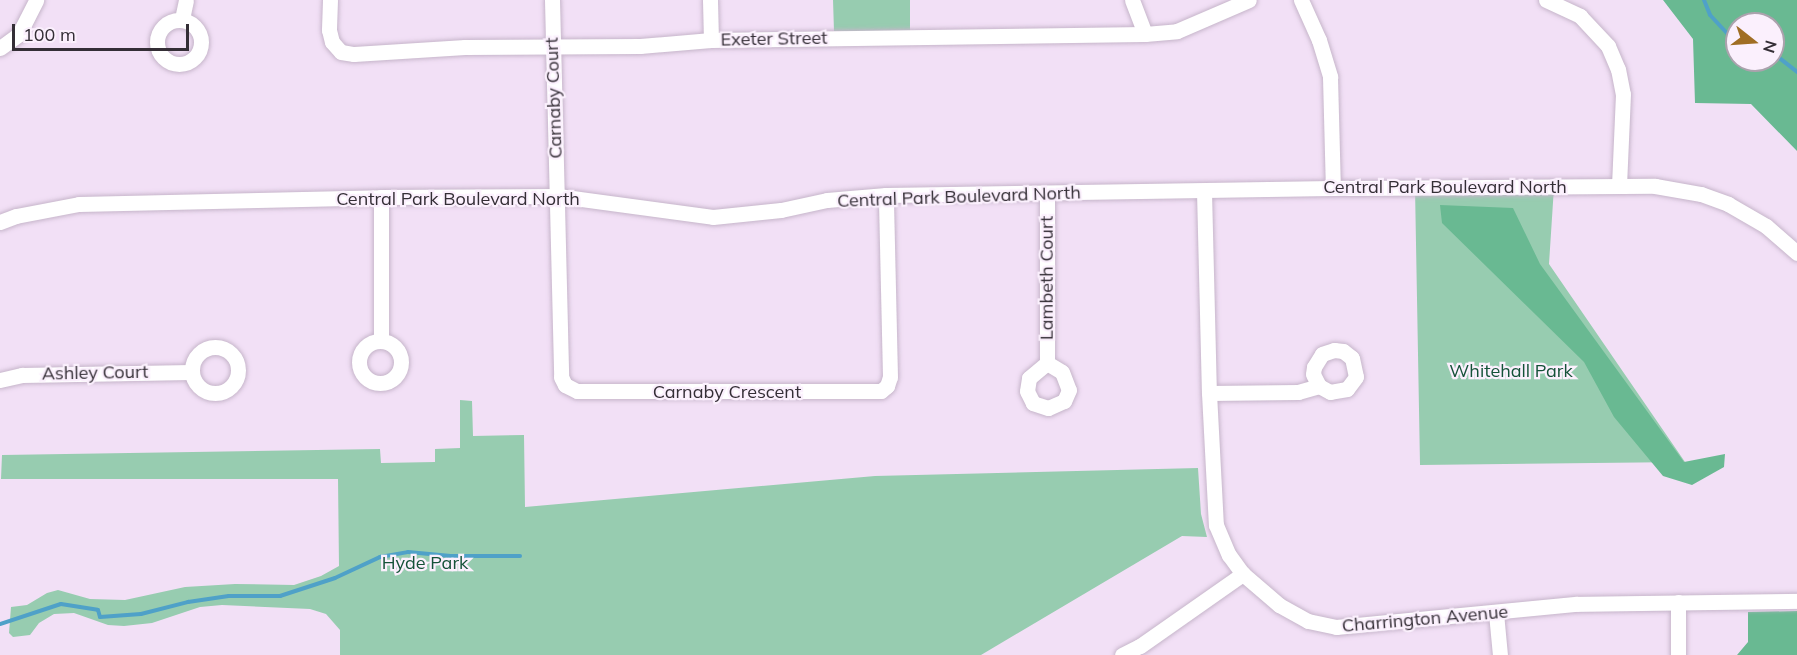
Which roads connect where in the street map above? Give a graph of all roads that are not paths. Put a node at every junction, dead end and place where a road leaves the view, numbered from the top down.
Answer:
1 (36, 0) edge
2 (186, 0) edge
3 (552, 0) edge
4 (710, 0) edge
5 (1132, 0) edge
6 (1249, 0) edge
7 (1301, 0) edge
8 (1546, 0) edge
9 (331, 4) edge
10 (182, 19) dead end
11 (1144, 34) junction
12 (711, 40) junction
13 (552, 46) junction
14 (0, 48) edge
15 (1619, 186) junction
16 (1333, 188) junction
17 (1204, 191) junction
18 (1047, 194) junction
19 (886, 195) junction
20 (558, 196) junction
21 (381, 197) junction
22 (0, 222) edge
23 (1797, 253) edge
24 (381, 341) dead end
25 (1047, 363) dead end
26 (191, 372) dead end
27 (0, 380) edge
28 (1319, 386) dead end
29 (1209, 393) junction
30 (1243, 574) junction
31 (1797, 601) edge
32 (1677, 602) junction
33 (1496, 613) junction
34 (1142, 651) edge
35 (1122, 655) edge
36 (1500, 655) edge
37 (1678, 655) edge

1 - 14 street
2 - 10 street
3 - 13 street, Carnaby Court
4 - 12 street
5 - 11 street
6 - 11 street, Exeter Street
7 - 16 street
8 - 15 street
9 - 13 street, Exeter Street
11 - 12 street, Exeter Street
12 - 13 street, Exeter Street
13 - 20 street, Carnaby Court
15 - 16 street, Central Park Boulevard North
15 - 23 street, Central Park Boulevard North
16 - 17 street, Central Park Boulevard North
17 - 18 street, Central Park Boulevard North
17 - 29 street, Charrington Avenue
18 - 19 street, Central Park Boulevard North
18 - 25 street, Lambeth Court
19 - 20 street, Central Park Boulevard North
19 - 20 street, Carnaby Crescent
20 - 21 street, Central Park Boulevard North
21 - 22 street, Central Park Boulevard North
21 - 24 street
26 - 27 street, Ashley Court
28 - 29 street
29 - 30 street, Charrington Avenue
30 - 33 street, Charrington Avenue
30 - 34 street
31 - 32 street, Charrington Avenue
32 - 33 street, Charrington Avenue
32 - 37 street
33 - 36 street
34 - 35 street

